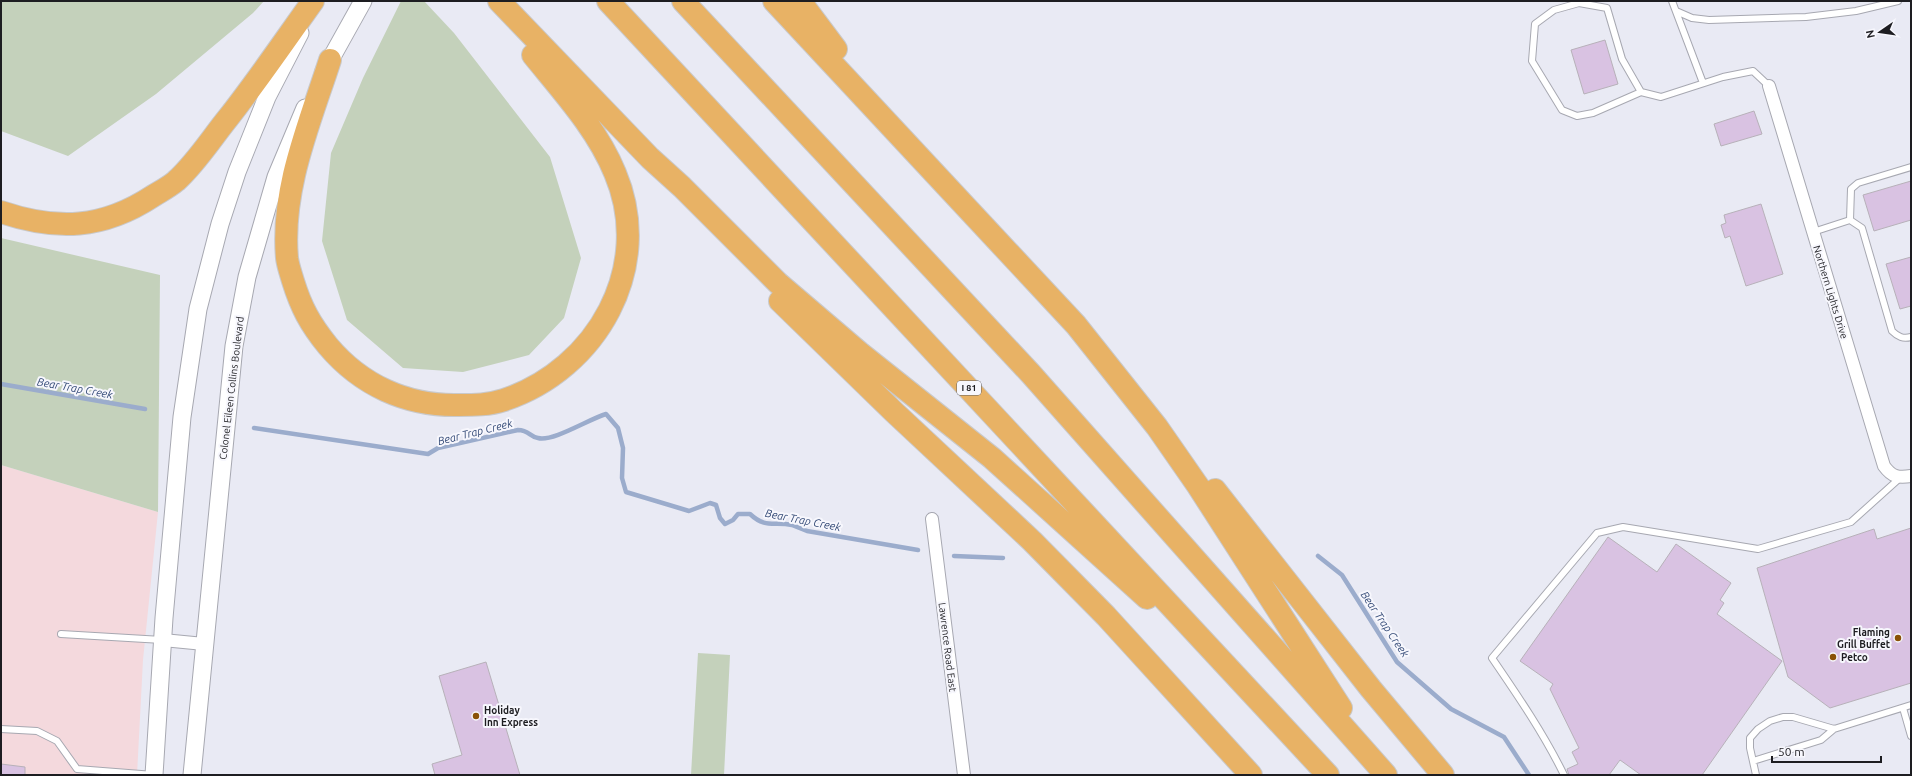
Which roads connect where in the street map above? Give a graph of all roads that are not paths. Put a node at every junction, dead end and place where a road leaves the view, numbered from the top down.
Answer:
1 (315, 1) edge
2 (363, 1) edge
3 (490, 1) edge
4 (499, 1) edge
5 (608, 1) edge
6 (683, 1) edge
7 (774, 1) edge
8 (800, 1) edge
9 (1672, 1) edge
10 (1898, 1) edge
11 (1676, 11) junction
12 (330, 60) junction
13 (1703, 83) junction
14 (1769, 86) joint
15 (1641, 92) junction
16 (901, 137) junction
17 (650, 158) junction
18 (1911, 167) edge
19 (1, 212) edge
20 (1850, 220) junction
21 (1813, 232) junction
22 (1911, 336) edge
23 (1157, 427) junction
24 (1906, 477) edge
25 (932, 519) dead end
26 (62, 634) dead end
27 (163, 640) junction
28 (204, 644) junction
29 (1252, 692) junction
30 (1911, 706) edge
31 (1903, 708) junction
32 (1, 729) edge
33 (1834, 729) junction
34 (1911, 736) edge
35 (1753, 760) junction
36 (1383, 771) edge
37 (154, 775) edge
38 (163, 775) edge
39 (192, 775) edge
40 (964, 775) edge
41 (1251, 775) edge
42 (1328, 775) edge
43 (1443, 775) edge
44 (1564, 775) edge
45 (1756, 775) edge

1 - 19 highway
1 - 27 main road
2 - 12 main road, Colonel Eileen Collins Boulevard
3 - 12 highway
4 - 17 highway
5 - 29 highway, I 81
6 - 36 highway
7 - 16 highway
8 - 16 highway
9 - 11 lane
10 - 11 lane
11 - 13 lane
12 - 28 main road, Colonel Eileen Collins Boulevard
13 - 14 lane
13 - 15 lane
14 - 21 street, Northern Lights Drive
15 - 15 lane
16 - 23 highway
17 - 29 highway
17 - 41 highway
18 - 20 lane
20 - 21 lane
20 - 22 lane
21 - 24 street, Northern Lights Drive
23 - 36 highway
23 - 43 highway
24 - 44 lane
25 - 40 street, Lawrence Road East
26 - 27 lane
27 - 28 street
27 - 37 main road
28 - 39 main road, Colonel Eileen Collins Boulevard
29 - 42 highway, I 81
30 - 31 lane
31 - 33 lane
31 - 34 lane
32 - 37 lane
33 - 35 lane
33 - 35 lane
35 - 45 lane
37 - 38 street

